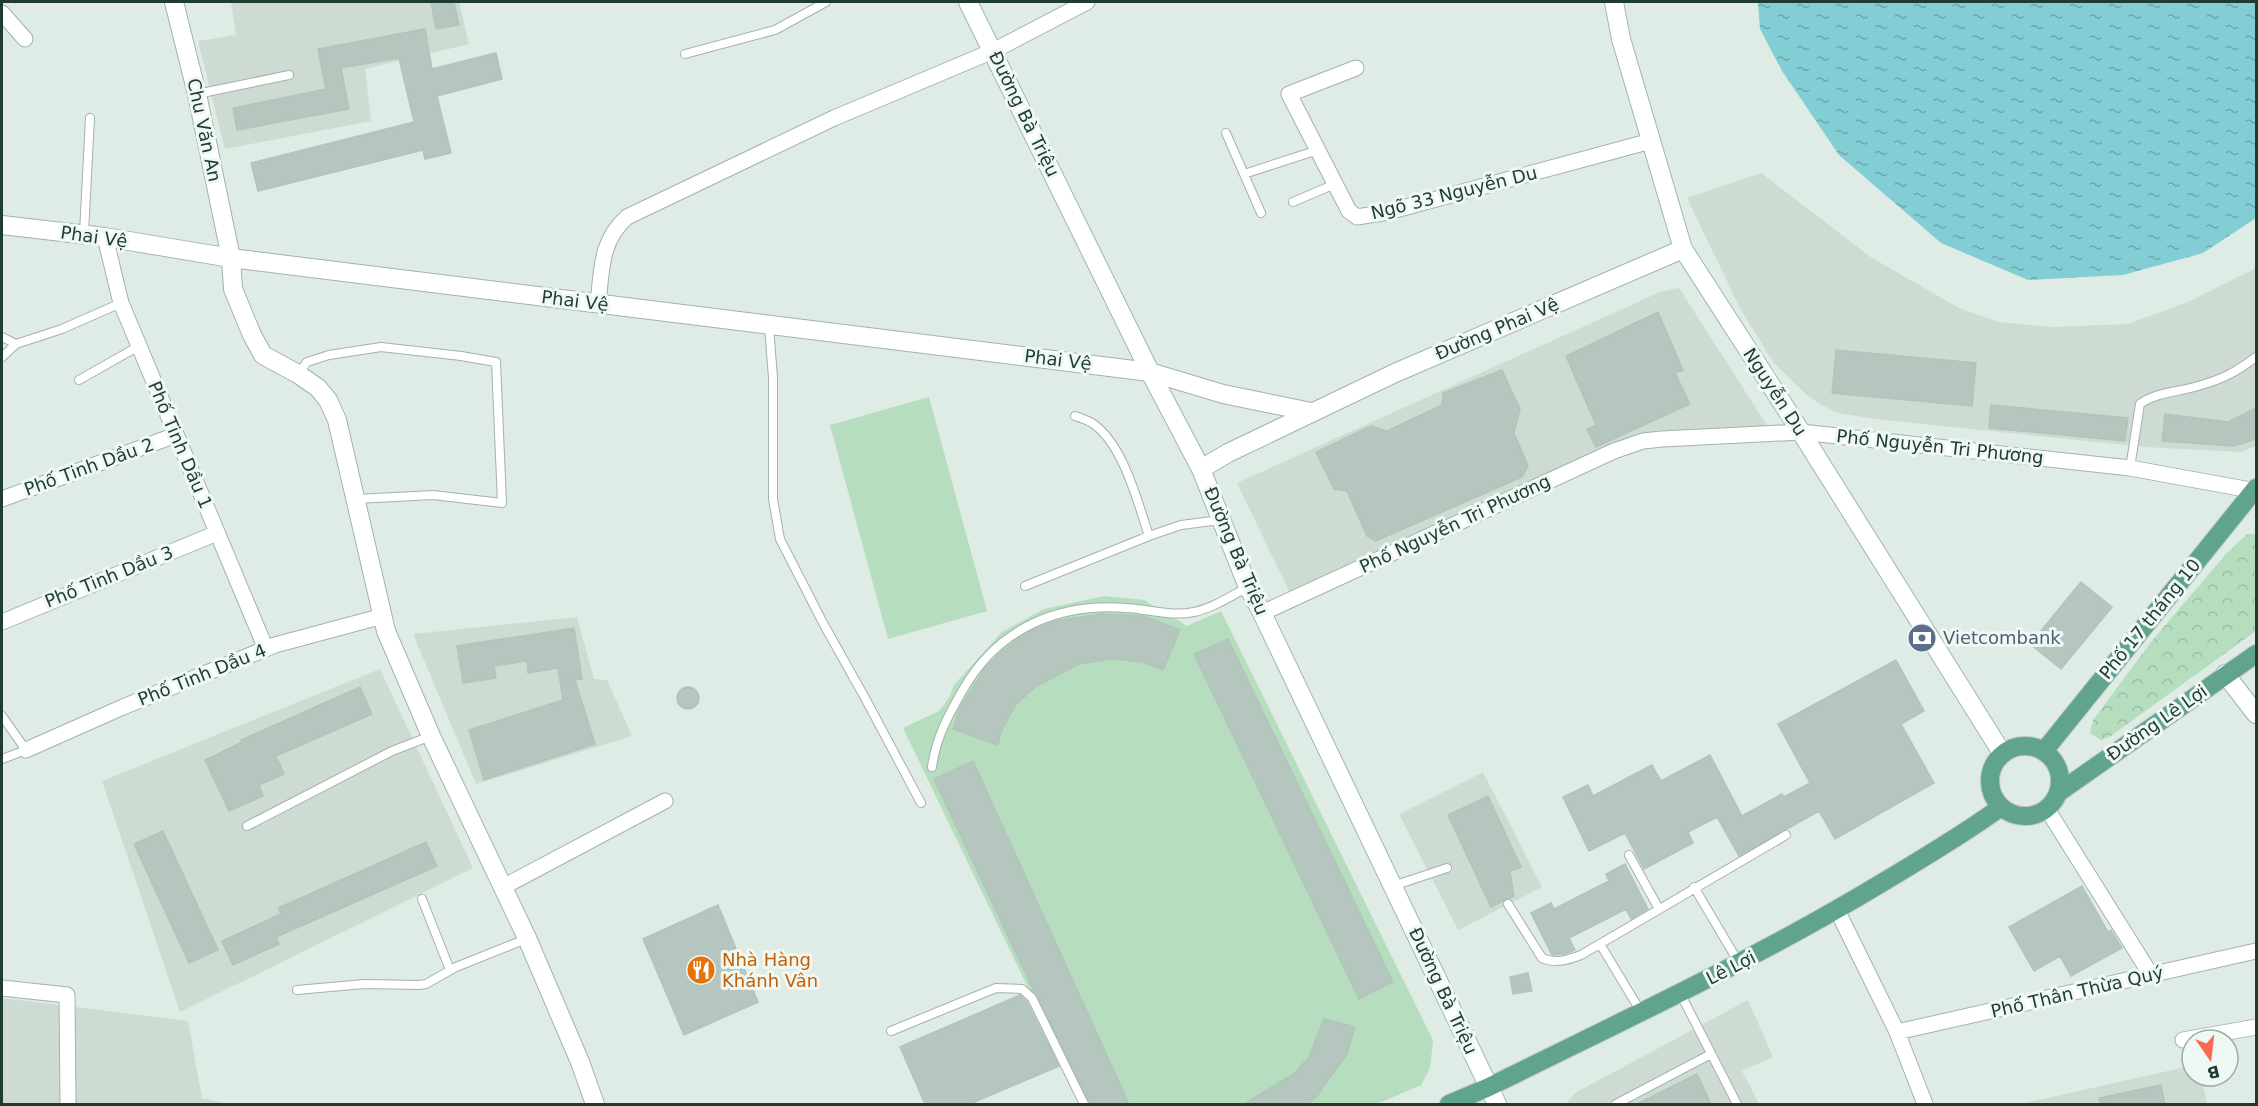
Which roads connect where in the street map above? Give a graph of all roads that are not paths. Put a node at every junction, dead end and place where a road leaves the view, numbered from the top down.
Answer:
1 (174, 2) edge
2 (826, 2) edge
3 (968, 2) edge
4 (1087, 2) edge
5 (1614, 2) edge
6 (2, 13) edge
7 (25, 39) dead end
8 (993, 51) junction
9 (685, 54) dead end
10 (1356, 68) dead end
11 (290, 75) dead end
12 (197, 94) junction
13 (90, 118) dead end
14 (1226, 133) dead end
15 (1651, 141) junction
16 (1318, 150) junction
17 (1244, 174) junction
18 (1335, 183) junction
19 (1293, 202) dead end
20 (1261, 213) dead end
21 (2, 225) edge
22 (84, 235) junction
23 (105, 237) junction
24 (1683, 249) junction
25 (231, 258) junction
26 (121, 303) junction
27 (598, 303) junction
28 (769, 324) junction
29 (2, 337) edge
30 (16, 344) junction
31 (139, 346) junction
32 (2, 357) edge
33 (2256, 357) edge
34 (1150, 372) junction
35 (298, 374) junction
36 (79, 380) dead end
37 (1311, 412) junction
38 (1075, 416) dead end
39 (1801, 432) junction
40 (176, 435) junction
41 (2130, 468) junction
42 (1201, 470) junction
43 (2256, 490) edge
44 (2, 499) edge
45 (356, 499) junction
46 (1221, 519) junction
47 (217, 533) junction
48 (1149, 536) junction
49 (1025, 586) dead end
50 (1248, 587) junction
51 (1262, 613) junction
52 (383, 616) junction
53 (2, 622) edge
54 (266, 649) junction
55 (2256, 654) edge
56 (2224, 674) junction
57 (2256, 714) edge
58 (2, 716) edge
59 (431, 736) junction
60 (26, 750) junction
61 (2044, 751) junction
62 (2002, 753) junction
63 (2, 759) edge
64 (932, 767) dead end
65 (2058, 793) junction
66 (665, 801) dead end
67 (921, 803) dead end
68 (2001, 807) junction
69 (2047, 809) junction
70 (247, 826) dead end
71 (1786, 835) dead end
72 (1629, 855) dead end
73 (1447, 868) dead end
74 (1393, 886) junction
75 (502, 887) junction
76 (1694, 887) junction
77 (422, 898) dead end
78 (1508, 904) dead end
79 (1659, 909) junction
80 (1837, 910) junction
81 (527, 938) junction
82 (1600, 944) junction
83 (2256, 951) edge
84 (1740, 964) junction
85 (450, 970) junction
86 (2151, 975) junction
87 (2, 988) edge
88 (297, 990) dead end
89 (1680, 993) junction
90 (1641, 1012) junction
91 (2256, 1027) edge
92 (2240, 1030) edge
93 (891, 1031) dead end
94 (1897, 1032) junction
95 (1711, 1054) junction
96 (1489, 1087) junction
97 (68, 1104) edge
98 (595, 1104) edge
99 (1084, 1104) edge
100 (1449, 1104) edge
101 (1497, 1104) edge
102 (1616, 1104) edge
103 (1737, 1104) edge
104 (1925, 1104) edge

1 - 12 street, Chu Văn An
2 - 9 lane
3 - 8 street, Đường Bà Triệu
4 - 8 street
5 - 15 street, Nguyễn Du
6 - 7 street
8 - 27 street
8 - 34 street, Đường Bà Triệu
10 - 16 street, Ngõ 33 Nguyễn Du
11 - 12 lane
12 - 25 street, Chu Văn An
13 - 22 lane
14 - 17 lane
15 - 18 street, Ngõ 33 Nguyễn Du
15 - 24 street, Nguyễn Du
16 - 17 lane
16 - 18 street, Ngõ 33 Nguyễn Du
17 - 20 lane
18 - 19 lane
21 - 22 street, Phai Vệ
22 - 23 street, Phai Vệ
23 - 25 street, Phai Vệ
23 - 26 street, Phố Tinh Dầu 1
24 - 37 street, Đường Phai Vệ
24 - 39 street, Nguyễn Du
25 - 27 street, Phai Vệ
25 - 35 street, Chu Văn An
26 - 30 lane
26 - 31 street, Phố Tinh Dầu 1
27 - 28 street, Phai Vệ
28 - 34 street, Phai Vệ
28 - 67 lane
29 - 30 lane
30 - 32 lane
31 - 36 lane
31 - 40 street, Phố Tinh Dầu 1
33 - 41 lane
34 - 37 street
34 - 42 street, Đường Bà Triệu
35 - 45 street, Chu Văn An
35 - 45 lane
37 - 42 street, Đường Phai Vệ
38 - 48 lane
39 - 41 street, Phố Nguyễn Tri Phương
39 - 51 street, Phố Nguyễn Tri Phương
39 - 62 street, Nguyễn Du
40 - 44 street, Phố Tinh Dầu 2
40 - 47 street, Phố Tinh Dầu 1
41 - 43 street, Phố Nguyễn Tri Phương
42 - 46 street, Đường Bà Triệu
43 - 61 main road, Phố 17 tháng 10
45 - 52 street, Chu Văn An
46 - 48 lane
46 - 50 street, Đường Bà Triệu
47 - 53 street, Phố Tinh Dầu 3
47 - 54 street, Phố Tinh Dầu 1
48 - 49 lane
50 - 51 street, Đường Bà Triệu
50 - 64 lane
51 - 74 street, Đường Bà Triệu
52 - 54 street, Phố Tinh Dầu 4
52 - 59 street, Chu Văn An
54 - 60 street, Phố Tinh Dầu 4
55 - 56 main road, Đường Lê Lợi
56 - 57 street
56 - 65 main road, Đường Lê Lợi
58 - 60 lane
59 - 70 lane
59 - 75 street, Chu Văn An
60 - 63 lane
61 - 62 main road
61 - 65 main road
62 - 68 main road
65 - 69 main road
66 - 75 street
68 - 69 main road
68 - 80 main road, Lê Lợi
69 - 86 street
71 - 76 lane
72 - 79 lane
73 - 74 lane
74 - 96 street, Đường Bà Triệu
75 - 81 street, Chu Văn An
76 - 79 lane
76 - 84 lane
77 - 85 lane
78 - 82 lane
79 - 82 lane
80 - 84 main road, Lê Lợi
80 - 94 street
81 - 85 lane
81 - 98 street, Chu Văn An
82 - 90 lane
83 - 86 street, Phố Thân Thừa Quý
84 - 89 main road, Lê Lợi
85 - 88 lane
86 - 94 street, Phố Thân Thừa Quý
87 - 97 street
89 - 90 main road, Lê Lợi
89 - 95 lane
90 - 96 main road, Lê Lợi
91 - 92 street
93 - 99 lane
94 - 104 street
95 - 102 lane
95 - 103 lane
96 - 100 main road, Lê Lợi
96 - 101 street, Đường Bà Triệu

